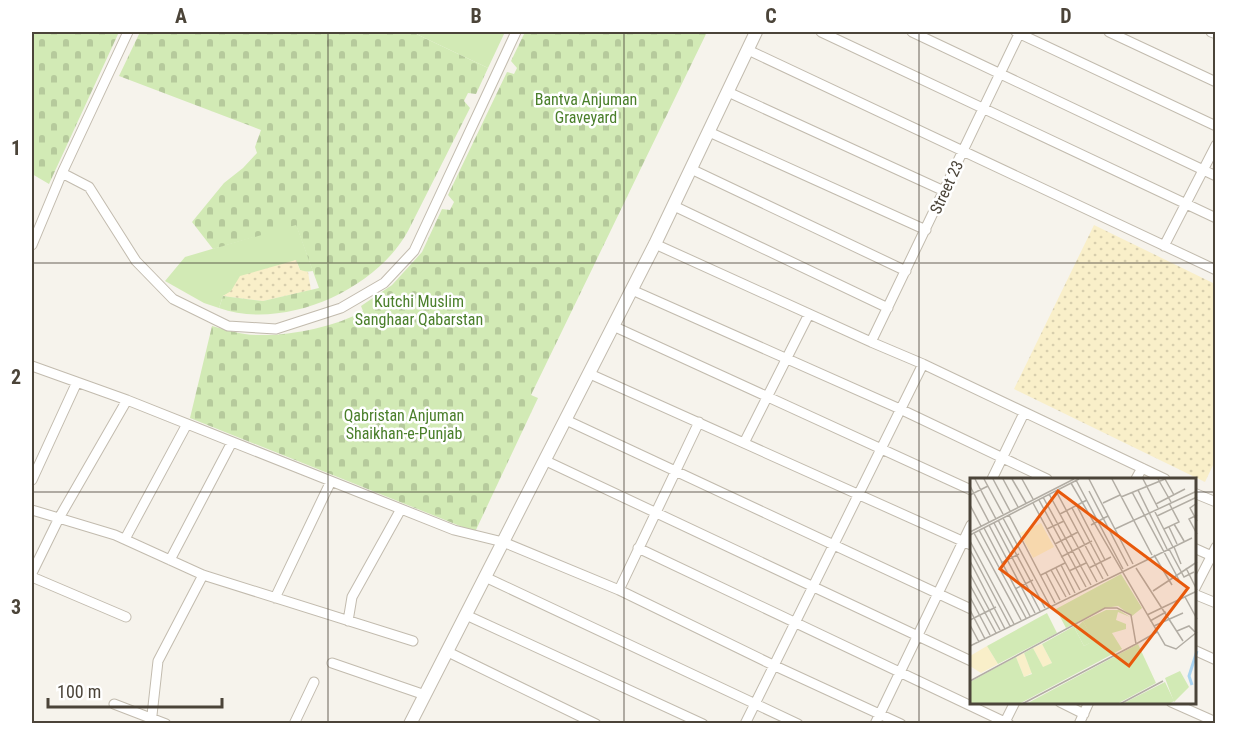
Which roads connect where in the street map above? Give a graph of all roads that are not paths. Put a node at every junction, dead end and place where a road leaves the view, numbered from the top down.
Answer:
1 (128, 32) edge
2 (516, 32) edge
3 (756, 32) edge
4 (821, 32) edge
5 (912, 32) edge
6 (1019, 32) edge
7 (1109, 32) edge
8 (1211, 32) edge
9 (1215, 34) edge
10 (748, 50) junction
11 (999, 74) junction
12 (1215, 82) edge
13 (728, 92) junction
14 (984, 108) junction
15 (1215, 126) edge
16 (709, 132) junction
17 (1215, 145) edge
18 (963, 151) junction
19 (691, 170) junction
20 (1202, 171) junction
21 (62, 173) junction
22 (1215, 176) edge
23 (944, 191) junction
24 (1186, 204) junction
25 (674, 206) junction
26 (1215, 218) edge
27 (926, 230) junction
28 (655, 244) junction
29 (32, 245) edge
30 (1164, 246) junction
31 (1215, 270) edge
32 (906, 271) junction
33 (632, 290) junction
34 (888, 309) junction
35 (809, 314) junction
36 (614, 326) junction
37 (871, 342) junction
38 (786, 358) junction
39 (923, 363) junction
40 (32, 367) edge
41 (590, 374) junction
42 (77, 382) junction
43 (768, 396) junction
44 (127, 400) junction
45 (900, 409) junction
46 (1024, 413) junction
47 (566, 420) junction
48 (699, 422) junction
49 (187, 424) junction
50 (232, 442) junction
51 (744, 442) junction
52 (881, 449) junction
53 (1002, 458) junction
54 (544, 460) junction
55 (1142, 468) junction
56 (675, 472) junction
57 (992, 478) edge
58 (1045, 478) edge
59 (1137, 478) edge
60 (1164, 478) edge
61 (32, 480) edge
62 (331, 481) junction
63 (970, 490) edge
64 (858, 494) junction
65 (1196, 494) edge
66 (1215, 502) edge
67 (401, 509) junction
68 (32, 510) edge
69 (655, 512) junction
70 (59, 518) junction
71 (125, 539) junction
72 (503, 542) junction
73 (967, 543) edge
74 (833, 544) junction
75 (638, 548) junction
76 (1196, 549) edge
77 (1214, 554) edge
78 (170, 560) junction
79 (32, 575) edge
80 (202, 575) junction
81 (485, 577) junction
82 (813, 587) junction
83 (1196, 588) edge
84 (619, 590) junction
85 (938, 593) junction
86 (1196, 593) edge
87 (275, 598) junction
88 (1215, 603) edge
89 (970, 609) edge
90 (466, 615) junction
91 (126, 617) dead end
92 (348, 621) junction
93 (794, 624) junction
94 (918, 637) junction
95 (413, 641) dead end
96 (1196, 651) edge
97 (448, 652) junction
98 (1215, 660) edge
99 (970, 661) edge
100 (332, 663) dead end
101 (773, 665) junction
102 (900, 673) junction
103 (314, 682) dead end
104 (425, 696) junction
105 (755, 703) junction
106 (114, 704) dead end
107 (1014, 704) edge
108 (1064, 704) edge
109 (1088, 704) edge
110 (1175, 704) edge
111 (880, 714) junction
112 (1084, 714) junction
113 (152, 721) edge
114 (1215, 722) edge
115 (166, 723) edge
116 (294, 723) edge
117 (410, 723) edge
118 (596, 723) edge
119 (703, 723) edge
120 (745, 723) edge
121 (798, 723) edge
122 (875, 723) edge
123 (901, 723) edge
124 (1007, 723) edge
125 (1079, 723) edge

1 - 21 street
2 - 21 street
3 - 10 street
4 - 14 street
5 - 11 street
6 - 11 street, Street 23
6 - 15 street
7 - 12 street
8 - 9 street
10 - 13 street
10 - 18 street
11 - 14 street, Street 23
11 - 20 street
13 - 16 street
13 - 23 street
14 - 18 street, Street 23
14 - 24 street
16 - 19 street
16 - 27 street
17 - 20 street
18 - 23 street, Street 23
18 - 30 street
19 - 25 street
19 - 32 street
20 - 22 street
20 - 24 street
21 - 29 street
23 - 27 street, Street 23
24 - 26 street
24 - 30 street
25 - 28 street
25 - 34 street
27 - 32 street, Street 23
28 - 33 street
28 - 35 street
30 - 31 street
32 - 34 street, Street 23
33 - 36 street
33 - 38 street
34 - 37 street, Street 23
35 - 37 street
35 - 38 street
36 - 41 street
36 - 43 street
37 - 39 street
38 - 43 street
38 - 45 street
39 - 45 street
39 - 46 street
40 - 42 street
41 - 47 street
41 - 48 street
42 - 44 street
42 - 61 street
43 - 51 street
43 - 52 street
44 - 49 street
44 - 70 street
45 - 52 street
45 - 53 street
46 - 53 street
46 - 55 street
47 - 54 street
47 - 56 street
48 - 51 street
48 - 56 street
49 - 50 street
49 - 71 street
50 - 62 street
50 - 78 street
51 - 64 street
52 - 63 street
52 - 64 street
53 - 57 street
53 - 58 street
54 - 69 street
54 - 72 street
55 - 59 street
55 - 60 street
56 - 69 street
56 - 74 street
62 - 67 street
62 - 87 street
64 - 73 street
64 - 74 street
65 - 66 street
67 - 72 street
67 - 92 street
68 - 70 street
69 - 75 street
69 - 82 street
70 - 71 street
70 - 79 street
71 - 78 street
72 - 81 street
72 - 84 street
73 - 85 street
74 - 82 street
74 - 85 street
75 - 84 street
75 - 93 street
76 - 77 street
77 - 83 street
78 - 80 street
79 - 91 street
80 - 87 street
80 - 113 street
81 - 90 street
81 - 105 street
82 - 93 street
82 - 94 street
84 - 101 street
85 - 89 street
85 - 94 street
86 - 88 street
87 - 92 street
90 - 97 street
90 - 119 street
92 - 95 street
93 - 101 street
93 - 102 street
94 - 99 street
94 - 102 street
96 - 98 street
97 - 104 street
97 - 118 street
100 - 104 street
101 - 105 street
101 - 111 street
102 - 111 street
102 - 124 street
103 - 116 street
104 - 117 street
105 - 120 street
105 - 121 street
106 - 113 street
107 - 124 street
108 - 112 street
109 - 112 street
110 - 114 street
111 - 122 street
111 - 123 street
112 - 125 street
113 - 115 street

